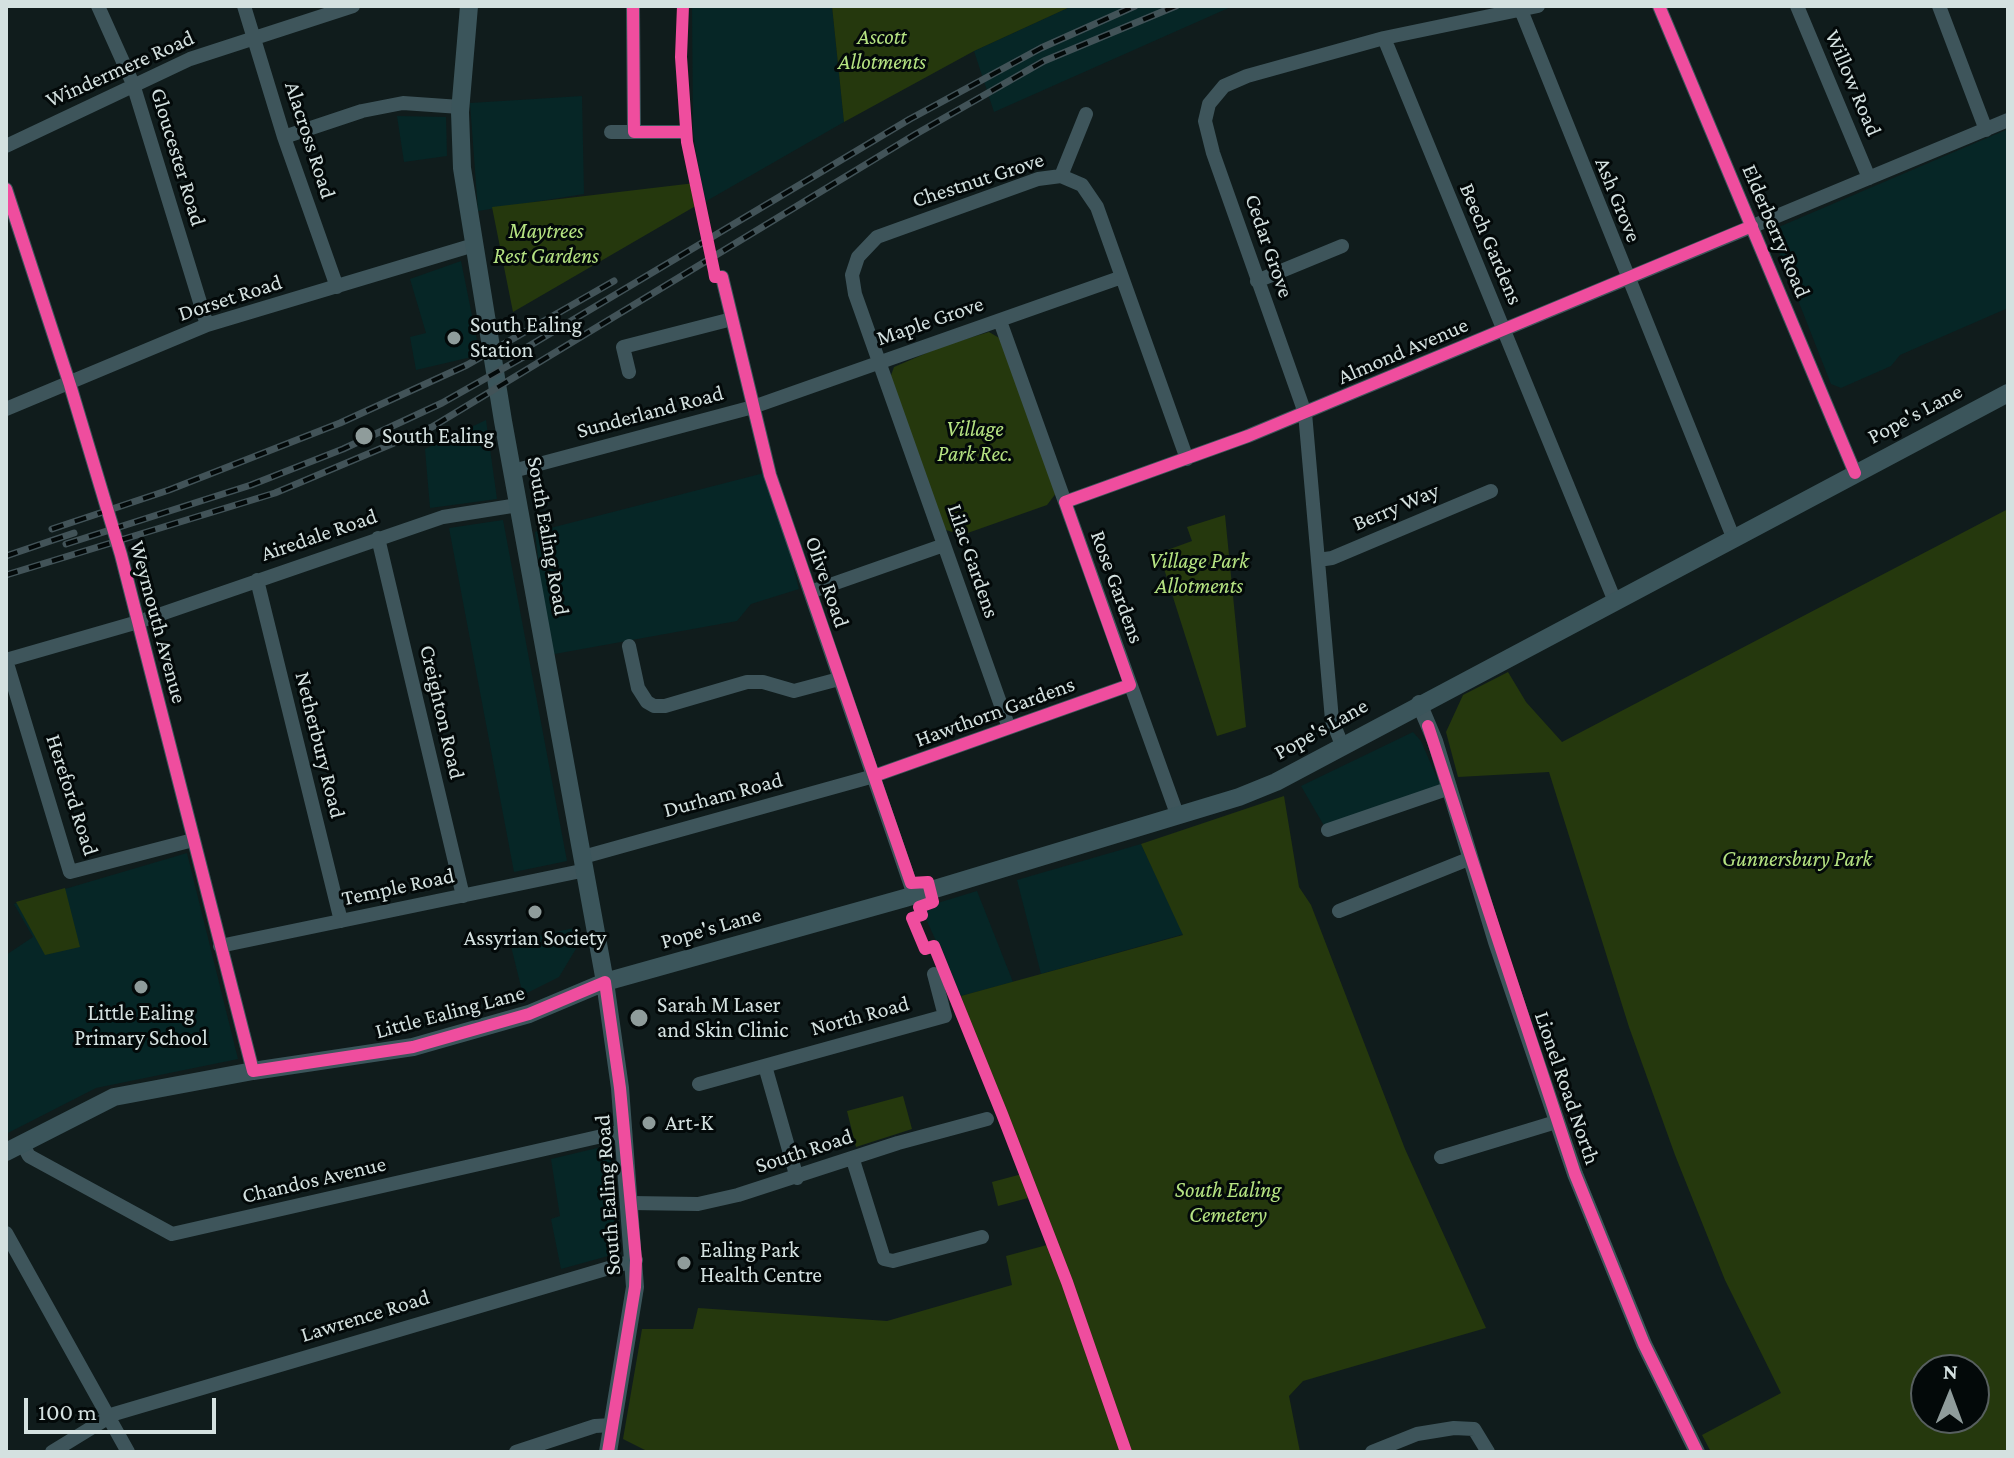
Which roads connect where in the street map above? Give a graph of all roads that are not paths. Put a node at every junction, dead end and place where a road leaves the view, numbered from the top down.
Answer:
1 (98, 6) edge
2 (244, 6) edge
3 (353, 6) edge
4 (469, 6) edge
5 (633, 6) edge
6 (1538, 6) edge
7 (1659, 6) edge
8 (1797, 6) edge
9 (1939, 6) edge
10 (1521, 10) junction
11 (254, 37) junction
12 (1384, 38) junction
13 (133, 84) junction
14 (460, 107) junction
15 (1086, 114) dead end
16 (2008, 120) edge
17 (1986, 130) junction
18 (611, 132) dead end
19 (634, 132) junction
20 (681, 132) dead end
21 (284, 137) junction
22 (6, 146) edge
23 (1061, 176) junction
24 (1869, 178) junction
25 (6, 189) edge
26 (1752, 226) junction
27 (474, 245) junction
28 (1342, 246) dead end
29 (722, 277) dead end
30 (1122, 277) junction
31 (1629, 279) junction
32 (1257, 281) junction
33 (337, 287) junction
34 (732, 319) junction
35 (1000, 321) junction
36 (207, 325) junction
37 (1503, 331) junction
38 (878, 362) junction
39 (629, 372) dead end
40 (70, 385) junction
41 (2008, 393) edge
42 (753, 407) junction
43 (6, 409) edge
44 (1305, 413) junction
45 (1187, 459) junction
46 (513, 471) junction
47 (1855, 473) junction
48 (1491, 491) dead end
49 (1065, 502) junction
50 (518, 505) junction
51 (1733, 537) junction
52 (378, 538) junction
53 (944, 545) junction
54 (1318, 560) junction
55 (257, 580) junction
56 (810, 592) junction
57 (1614, 599) junction
58 (138, 622) junction
59 (629, 646) dead end
60 (6, 660) edge
61 (839, 679) junction
62 (1130, 685) junction
63 (1419, 703) junction
64 (1009, 728) junction
65 (1342, 745) junction
66 (874, 776) junction
67 (1450, 788) junction
68 (1177, 814) junction
69 (1328, 830) dead end
70 (193, 840) junction
71 (1471, 858) junction
72 (584, 863) junction
73 (914, 895) junction
74 (463, 896) junction
75 (1339, 911) dead end
76 (341, 921) junction
77 (220, 946) junction
78 (934, 974) dead end
79 (605, 982) junction
80 (765, 1066) junction
81 (253, 1071) junction
82 (699, 1084) dead end
83 (987, 1119) dead end
84 (1556, 1122) junction
85 (624, 1131) junction
86 (14, 1147) edge
87 (1441, 1157) dead end
88 (853, 1160) junction
89 (797, 1178) junction
90 (631, 1203) junction
91 (6, 1233) edge
92 (982, 1237) dead end
93 (636, 1260) junction
94 (107, 1417) junction
95 (612, 1425) junction
96 (52, 1452) edge
97 (128, 1452) edge
98 (516, 1452) edge
99 (608, 1452) edge
100 (1372, 1452) edge
101 (1488, 1452) edge
102 (1697, 1452) edge

1 - 13 street, Gloucester Road
2 - 11 street, Alacross Road
3 - 11 street, Windermere Road
4 - 14 main road, South Ealing Road
5 - 19 street
6 - 10 street, Cedar Grove
7 - 26 street, Elderberry Road
8 - 24 street, Willow Road
9 - 17 street
10 - 12 street, Cedar Grove
10 - 31 street, Ash Grove
11 - 13 street, Windermere Road
11 - 21 street, Alacross Road
12 - 32 street, Cedar Grove
12 - 37 street, Beech Gardens
13 - 22 street, Windermere Road
13 - 36 street, Gloucester Road
14 - 21 street
14 - 27 main road, South Ealing Road
15 - 23 street
16 - 17 street, Almond Avenue
17 - 24 street, Almond Avenue
18 - 19 street
19 - 20 street
21 - 33 street, Alacross Road
23 - 30 street, Chestnut Grove
23 - 38 street, Chestnut Grove
24 - 26 street, Almond Avenue
25 - 40 street, Weymouth Avenue
26 - 31 street, Almond Avenue
26 - 47 street, Elderberry Road
27 - 33 street, Dorset Road
27 - 46 main road, South Ealing Road
28 - 32 street
29 - 34 street, Olive Road
30 - 35 street, Maple Grove
30 - 45 street, Chestnut Grove
31 - 37 street, Almond Avenue
31 - 51 street, Ash Grove
32 - 44 street, Cedar Grove
33 - 36 street, Dorset Road
34 - 39 street
34 - 42 street, Olive Road
35 - 38 street, Maple Grove
35 - 49 street, Rose Gardens
36 - 40 street, Dorset Road
37 - 44 street, Almond Avenue
37 - 57 street, Beech Gardens
38 - 42 street, Maple Grove
38 - 53 street, Lilac Gardens
40 - 43 street, Dorset Road
40 - 58 street, Weymouth Avenue
41 - 47 main road, Pope's Lane
42 - 46 street, Sunderland Road
42 - 56 street, Olive Road
44 - 45 street, Almond Avenue
44 - 54 street, Cedar Grove
45 - 49 street, Almond Avenue
46 - 50 main road, South Ealing Road
47 - 51 main road, Pope's Lane
48 - 54 street, Berry Way
49 - 62 street, Rose Gardens
50 - 52 street, Airedale Road
50 - 72 main road, South Ealing Road
51 - 57 main road, Pope's Lane
52 - 55 street, Airedale Road
52 - 74 street, Creighton Road
53 - 56 street
53 - 64 street, Lilac Gardens
54 - 65 street, Cedar Grove
55 - 58 street, Airedale Road
55 - 76 street, Netherbury Road
56 - 61 street, Olive Road
57 - 63 main road, Pope's Lane
58 - 60 street, Airedale Road
58 - 70 street, Weymouth Avenue
59 - 61 street
60 - 70 street, Hereford Road
61 - 66 street, Olive Road
62 - 64 street, Hawthorn Gardens
62 - 68 street, Rose Gardens
63 - 65 main road, Pope's Lane
63 - 67 street, Lionel Road North
64 - 66 street, Hawthorn Gardens
65 - 68 main road, Pope's Lane
66 - 72 street, Durham Road
66 - 73 street, Olive Road
67 - 69 street
67 - 71 street, Lionel Road North
68 - 73 main road, Pope's Lane
70 - 77 street, Weymouth Avenue
71 - 75 street
71 - 84 street, Lionel Road North
72 - 74 street, Temple Road
72 - 79 main road, South Ealing Road
73 - 79 main road, Pope's Lane
74 - 76 street, Temple Road
76 - 77 street, Temple Road
77 - 81 street, Weymouth Avenue
78 - 80 street, North Road
79 - 81 main road, Little Ealing Lane
79 - 85 main road, South Ealing Road
80 - 82 street, North Road
80 - 89 street
81 - 86 main road, Little Ealing Lane
83 - 88 street, South Road
84 - 87 street, Lionel Road North
84 - 102 street, Lionel Road North
85 - 86 street, Chandos Avenue
85 - 90 main road, South Ealing Road
88 - 89 street, South Road
88 - 92 street
89 - 90 street, South Road
90 - 93 main road, South Ealing Road
91 - 94 street
93 - 94 street, Lawrence Road
93 - 95 main road, South Ealing Road
94 - 96 street, Lawrence Road
94 - 97 street
95 - 98 street
95 - 99 main road, South Ealing Road
100 - 101 street

